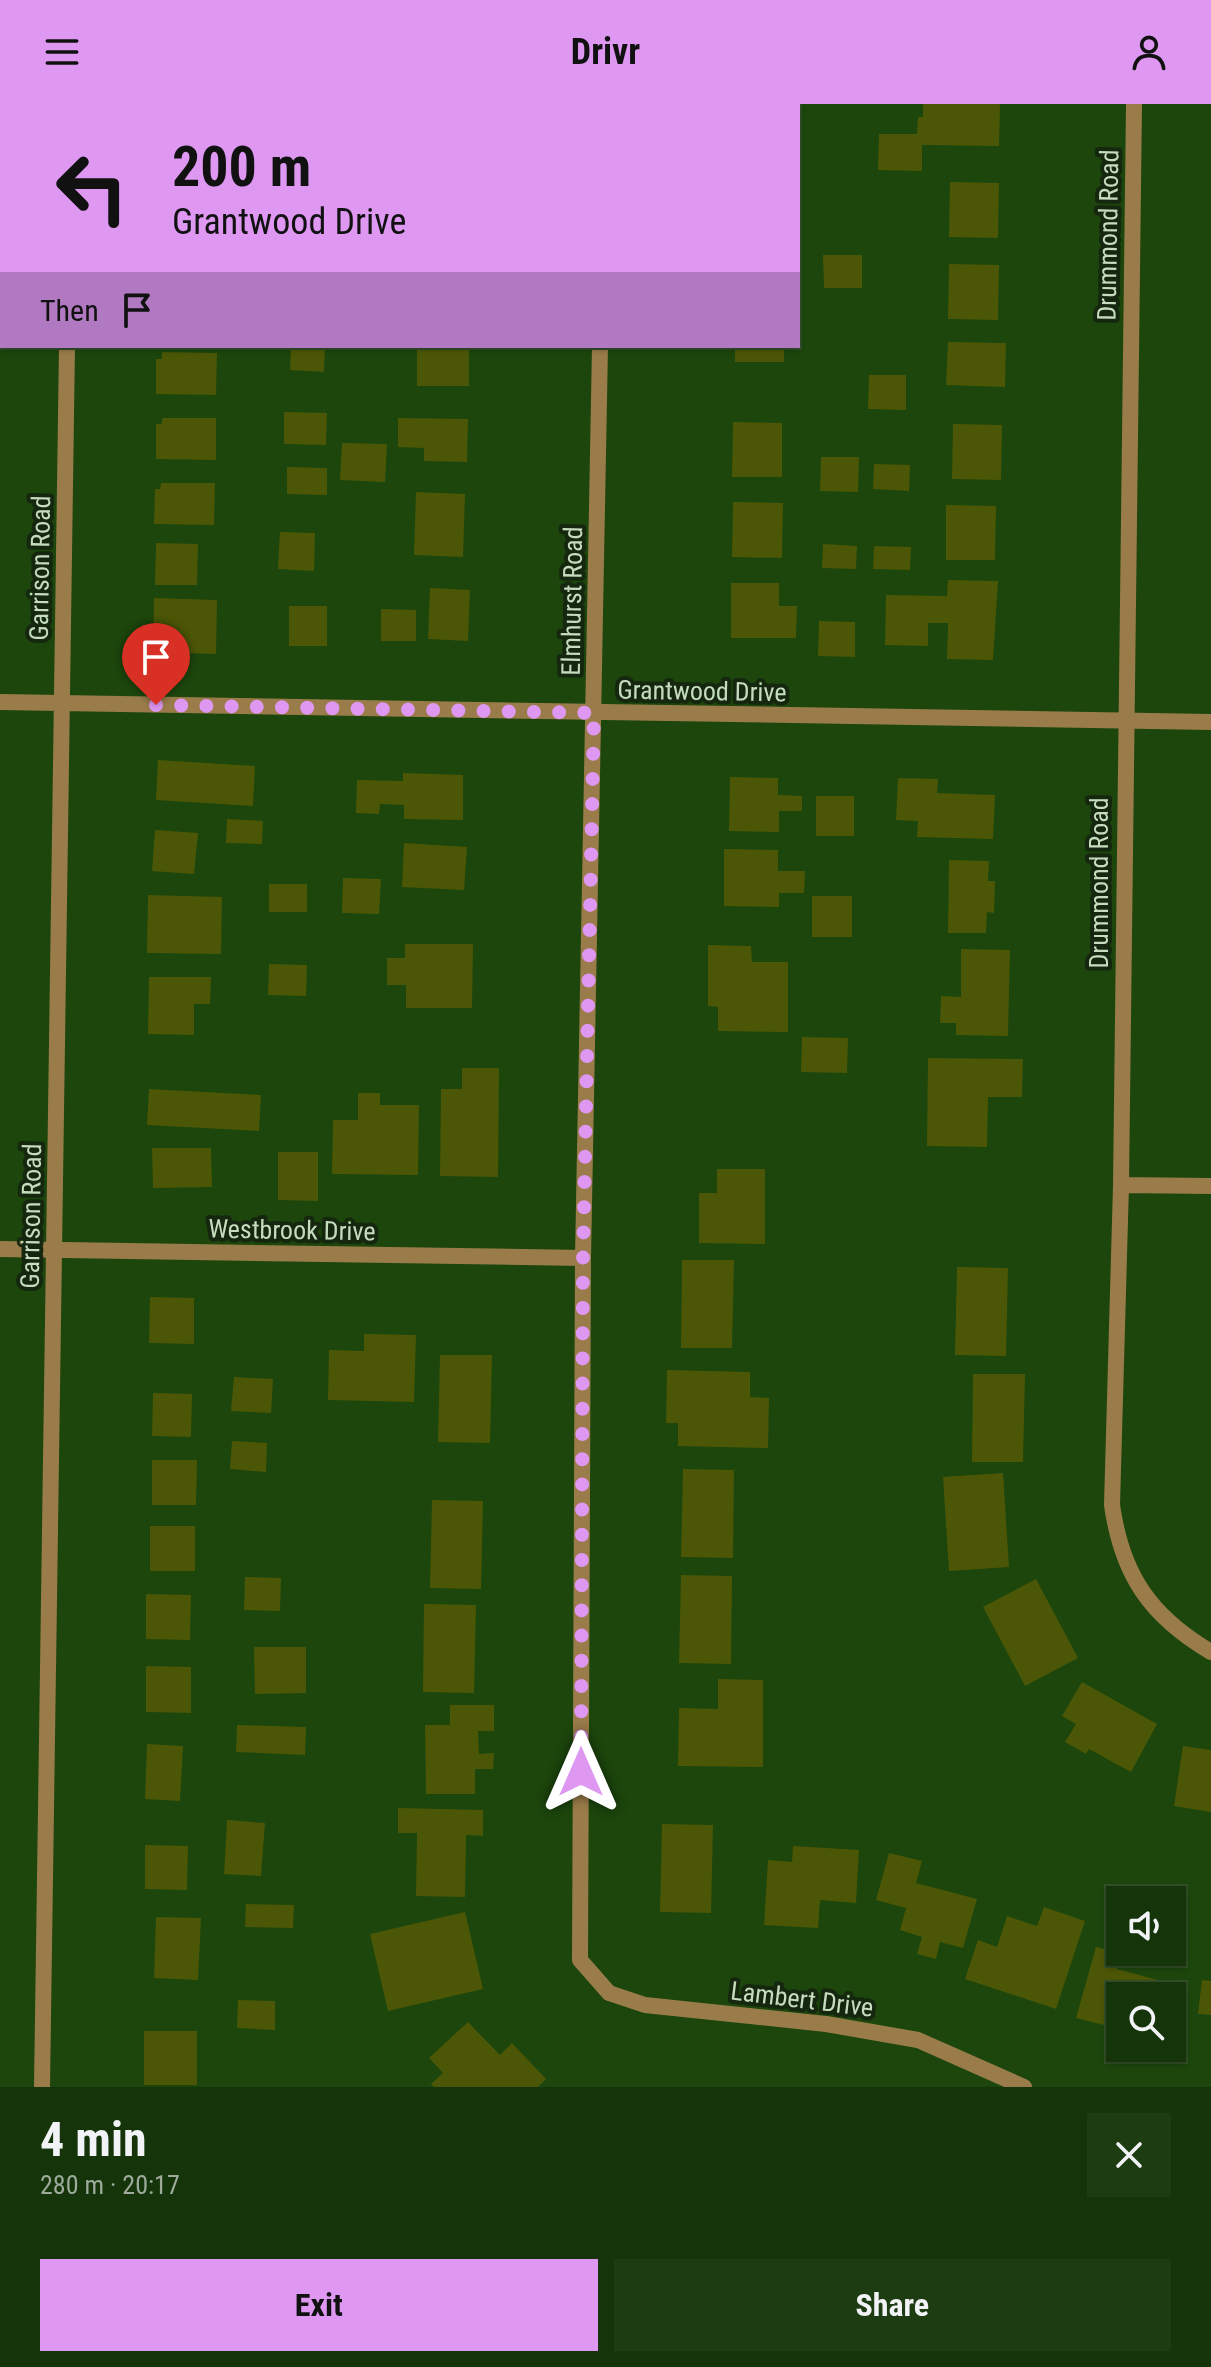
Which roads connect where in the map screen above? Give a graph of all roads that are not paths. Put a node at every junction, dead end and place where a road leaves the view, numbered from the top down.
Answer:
1 (1134, 104) edge
2 (67, 348) edge
3 (600, 348) edge
4 (0, 702) edge
5 (61, 703) junction
6 (594, 713) junction
7 (1124, 720) junction
8 (1211, 722) edge
9 (1121, 1185) junction
10 (1211, 1186) edge
11 (0, 1249) edge
12 (55, 1251) junction
13 (583, 1258) junction
14 (1211, 1652) edge
15 (580, 1960) joint
16 (42, 2087) edge
17 (1024, 2087) edge

1 - 7 street, Drummond Road
2 - 5 street, Garrison Road
3 - 6 street, Elmhurst Road
4 - 5 street, Grantwood Drive
5 - 6 street, Grantwood Drive
5 - 12 street, Garrison Road
6 - 7 street, Grantwood Drive
6 - 13 street, Elmhurst Road
7 - 8 street, Grantwood Drive
7 - 9 street, Drummond Road
9 - 10 street
9 - 14 street, Drummond Road
11 - 12 street, Westbrook Drive
12 - 13 street, Westbrook Drive
12 - 16 street, Garrison Road
13 - 15 street, Elmhurst Road
15 - 17 street, Lambert Drive

